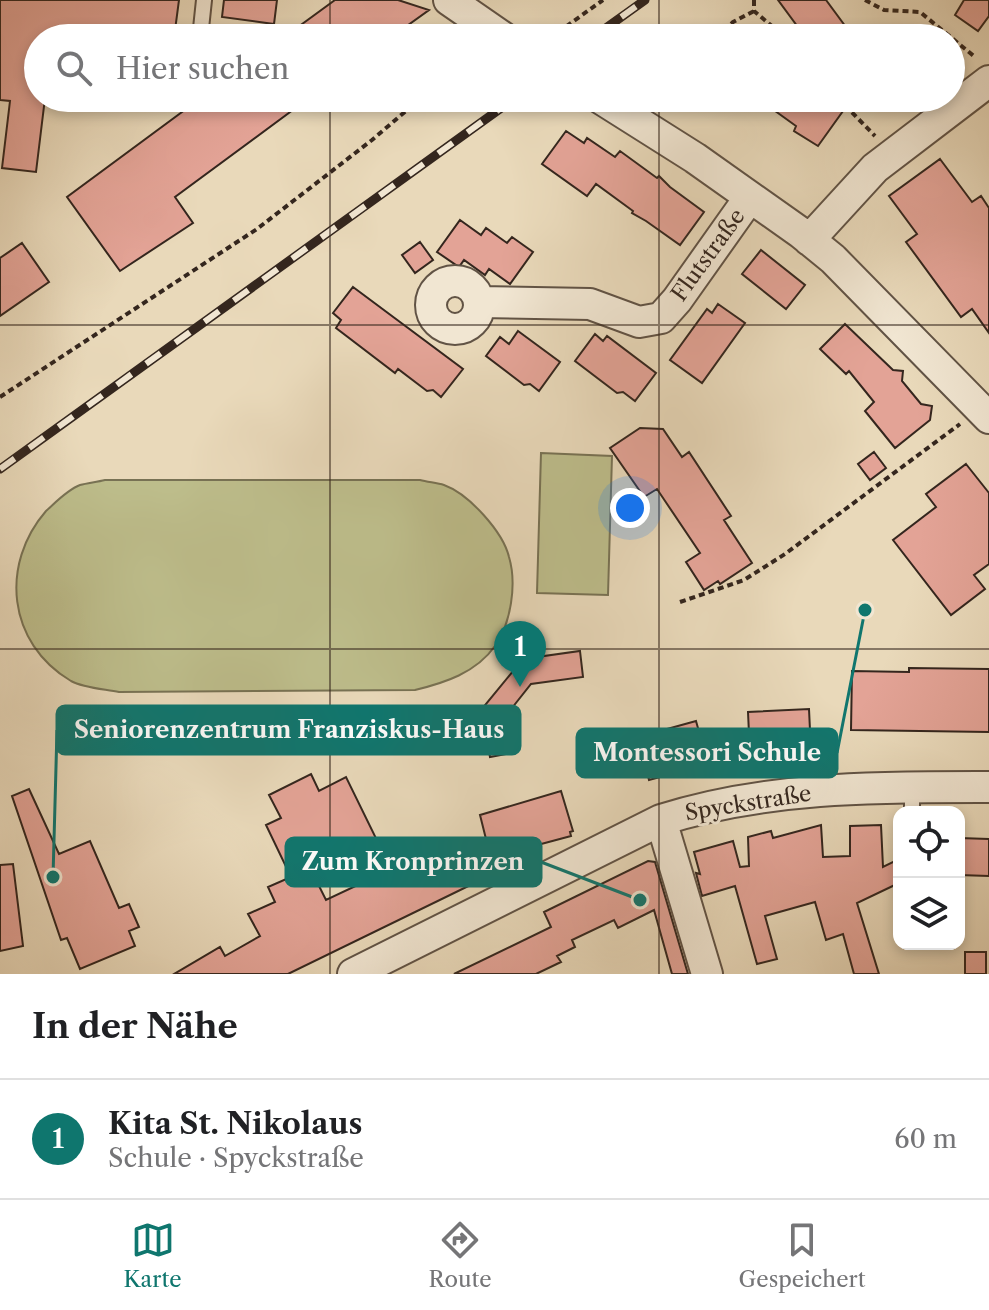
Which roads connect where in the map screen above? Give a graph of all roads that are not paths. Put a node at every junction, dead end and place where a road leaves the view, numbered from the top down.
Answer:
1 (204, 0) edge
2 (449, 0) edge
3 (201, 24) edge
4 (484, 24) edge
5 (983, 70) edge
6 (965, 87) edge
7 (622, 112) edge
8 (938, 112) edge
9 (750, 197) junction
10 (809, 240) junction
11 (479, 302) dead end
12 (987, 409) edge
13 (989, 787) edge
14 (912, 800) edge
15 (661, 820) junction
16 (353, 974) edge
17 (707, 974) edge

1 - 3 lane
2 - 4 street
5 - 6 street
7 - 9 street, Flutstraße
8 - 10 street
9 - 10 street, Flutstraße
9 - 11 street, Flutstraße
10 - 12 street, Flutstraße
13 - 14 street, Spyckstraße
14 - 15 street, Spyckstraße
15 - 16 street, Spyckstraße
15 - 17 street

